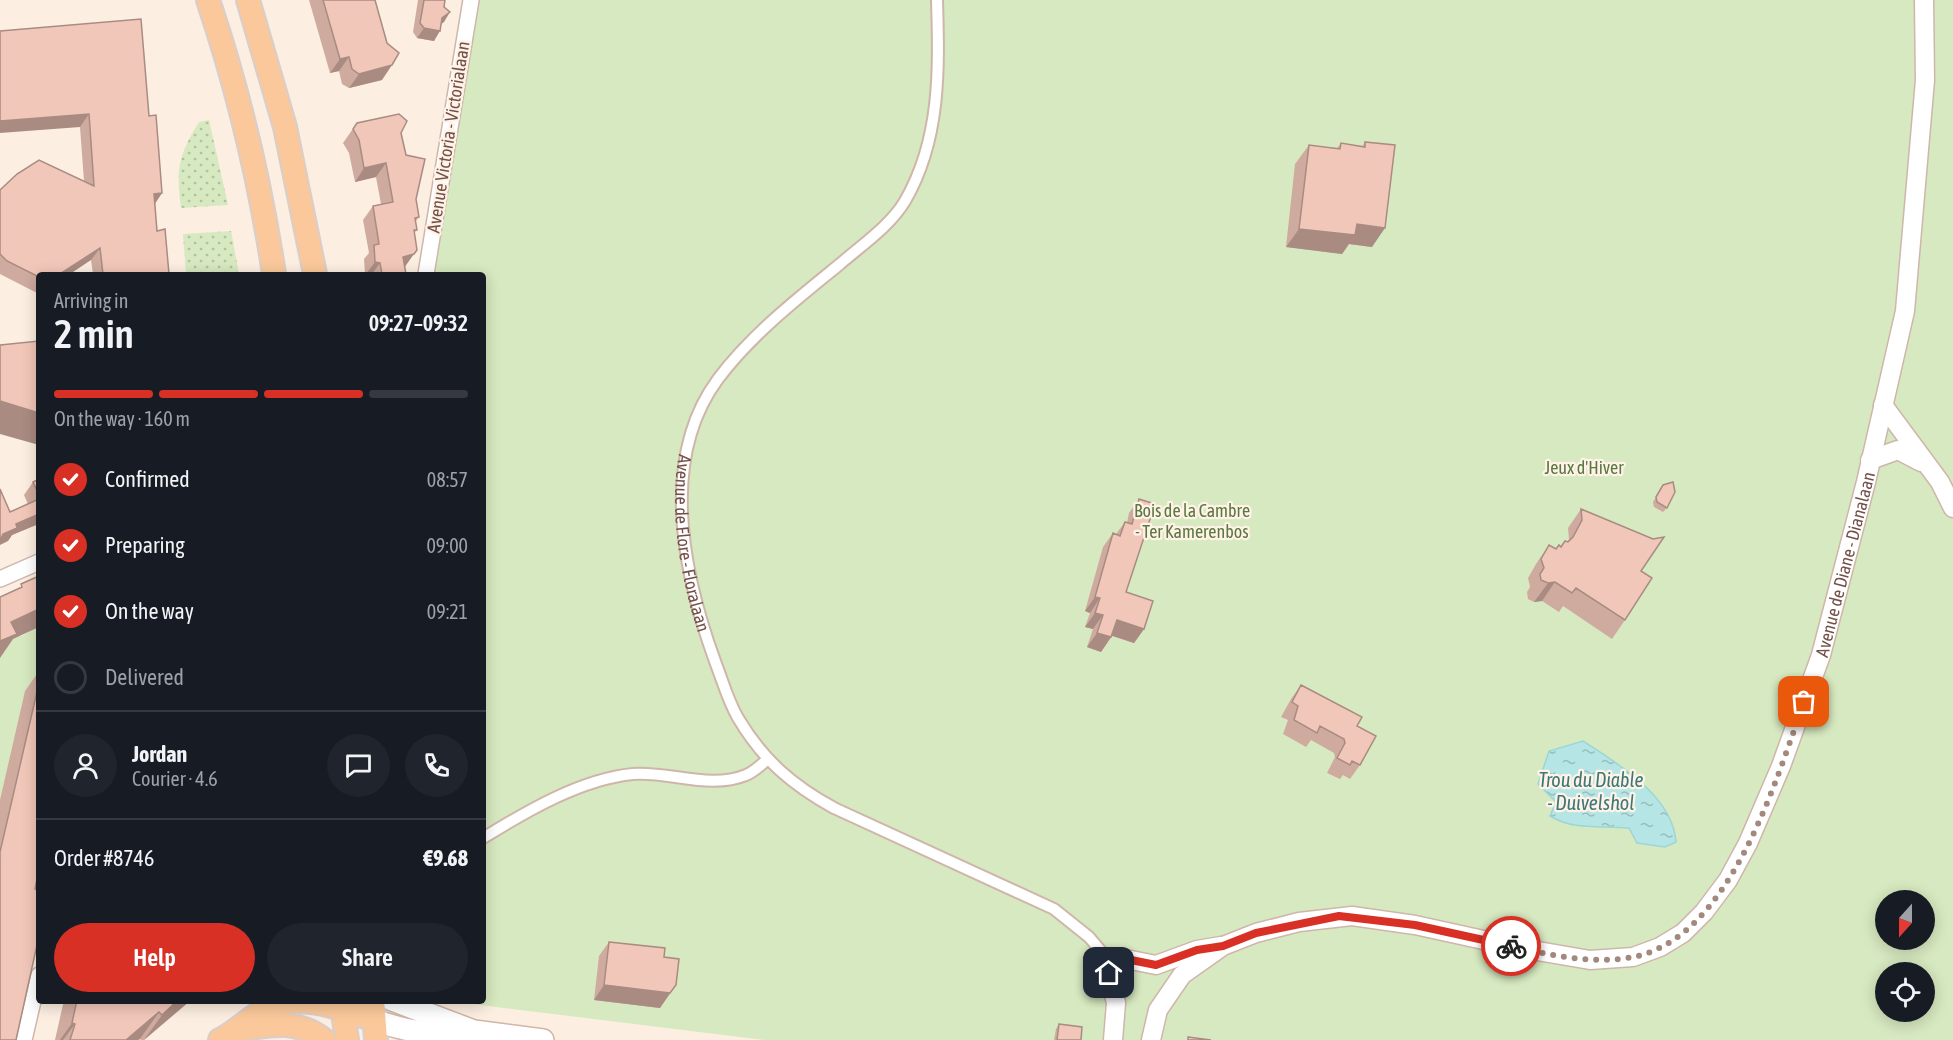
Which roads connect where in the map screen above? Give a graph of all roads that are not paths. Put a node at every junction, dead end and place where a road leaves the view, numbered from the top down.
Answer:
1 (208, 0) edge
2 (248, 0) edge
3 (471, 0) edge
4 (937, 0) edge
5 (1924, 0) edge
6 (274, 272) edge
7 (315, 272) edge
8 (426, 272) edge
9 (1883, 405) junction
10 (1870, 460) junction
11 (1926, 465) junction
12 (1953, 508) edge
13 (36, 563) edge
14 (0, 579) edge
15 (768, 759) junction
16 (486, 836) edge
17 (1223, 946) junction
18 (1111, 963) junction
19 (36, 988) edge
20 (250, 1004) edge
21 (285, 1004) edge
22 (403, 1004) edge
23 (342, 1005) edge
24 (374, 1020) edge
25 (474, 1031) junction
26 (226, 1036) edge
27 (444, 1037) edge
28 (24, 1040) edge
29 (324, 1040) edge
30 (346, 1040) edge
31 (543, 1040) edge
32 (1113, 1040) edge
33 (1151, 1040) edge

1 - 6 main road
2 - 7 main road
3 - 8 street, Avenue Victoria - Victorialaan
4 - 15 street, Avenue de Flore - Floralaan
5 - 9 street, Avenue de Diane - Dianalaan
9 - 10 street, Avenue de Diane - Dianalaan
9 - 11 street
10 - 11 street
10 - 17 street, Avenue de Diane - Dianalaan
11 - 12 street
13 - 14 street
15 - 16 street
15 - 18 street, Avenue de Flore - Floralaan
17 - 18 street
17 - 33 street, Avenue de Diane - Dianalaan
18 - 32 street
19 - 28 street
20 - 26 main road
21 - 26 main road
22 - 25 main road
23 - 24 main road
23 - 30 main road
24 - 27 main road
25 - 27 main road
25 - 31 main road
26 - 29 main road

